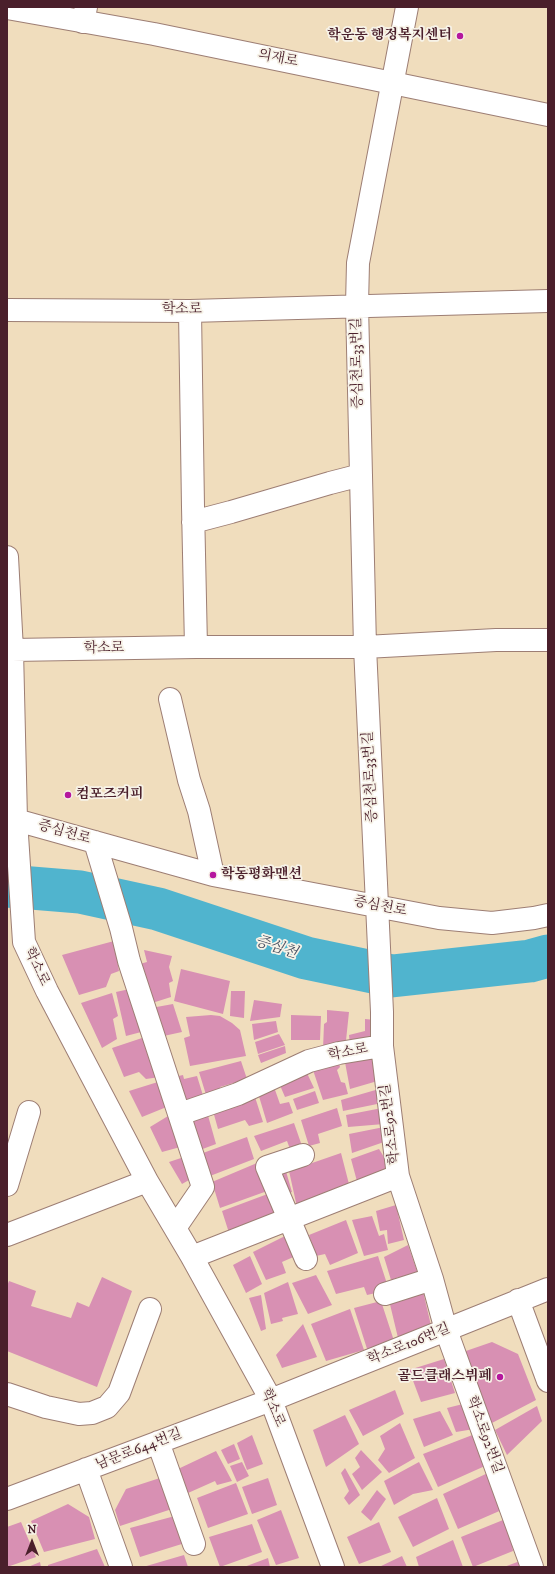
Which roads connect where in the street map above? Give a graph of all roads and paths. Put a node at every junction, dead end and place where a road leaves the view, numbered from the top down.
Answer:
1 (407, 7) edge
2 (7, 8) edge
3 (84, 14) edge
4 (392, 82) junction
5 (548, 115) edge
6 (548, 301) edge
7 (357, 305) junction
8 (7, 310) edge
9 (190, 311) junction
10 (361, 475) junction
11 (193, 514) junction
12 (7, 557) edge
13 (548, 640) edge
14 (196, 647) junction
15 (365, 647) junction
16 (12, 650) junction
17 (10, 696) edge
18 (170, 699) dead end
19 (12, 820) edge
20 (95, 842) junction
21 (213, 875) junction
22 (377, 906) junction
23 (548, 915) edge
24 (382, 1012) joint
25 (382, 1046) junction
26 (29, 1112) dead end
27 (180, 1114) junction
28 (303, 1156) dead end
29 (398, 1176) junction
30 (146, 1181) junction
31 (7, 1185) edge
32 (288, 1218) junction
33 (175, 1228) junction
34 (7, 1235) edge
35 (192, 1257) junction
36 (306, 1260) dead end
37 (432, 1279) junction
38 (548, 1289) edge
39 (385, 1294) dead end
40 (518, 1300) junction
41 (150, 1309) dead end
42 (446, 1330) junction
43 (548, 1381) edge
44 (7, 1394) edge
45 (271, 1400) junction
46 (158, 1442) junction
47 (86, 1469) junction
48 (7, 1499) edge
49 (194, 1544) dead end
50 (121, 1567) edge
51 (333, 1567) edge
52 (532, 1567) edge

1 - 4 street, 증심천로33번길
2 - 3 street, 의재로
3 - 4 street, 의재로
4 - 5 street, 의재로
4 - 7 street, 증심천로33번길
6 - 7 street, 학소로
7 - 9 street, 학소로
7 - 10 street, 증심천로33번길
8 - 9 street, 학소로
9 - 11 street
10 - 11 street
10 - 15 street, 증심천로33번길
11 - 14 street
12 - 16 street, 학소로
13 - 15 street
14 - 15 street, 학소로
14 - 16 street, 학소로
15 - 22 street, 증심천로33번길
16 - 17 street, 학소로
17 - 19 street, 학소로
18 - 21 street
19 - 20 street, 증심천로
19 - 30 street, 학소로
20 - 21 street, 증심천로
20 - 27 street
21 - 22 street, 증심천로
22 - 23 street, 증심천로
22 - 24 street, 증심천로33번길
24 - 25 street, 학소로92번길
25 - 27 street, 학소로
25 - 29 street, 학소로92번길
26 - 31 street
27 - 33 street
28 - 32 street
29 - 32 street
29 - 37 street, 학소로92번길
30 - 33 street, 학소로
30 - 34 street
32 - 35 street
32 - 36 street
33 - 35 street, 학소로
35 - 45 street, 학소로
37 - 39 street
37 - 42 street, 학소로92번길
38 - 40 street, 학소로106번길
40 - 42 street, 학소로106번길
40 - 43 street
41 - 44 street
42 - 45 street, 학소로106번길
42 - 52 street, 학소로92번길
45 - 46 street, 남문로644번길
45 - 51 street, 학소로
46 - 47 street, 남문로644번길
46 - 49 street
47 - 48 street, 남문로644번길
47 - 50 street

